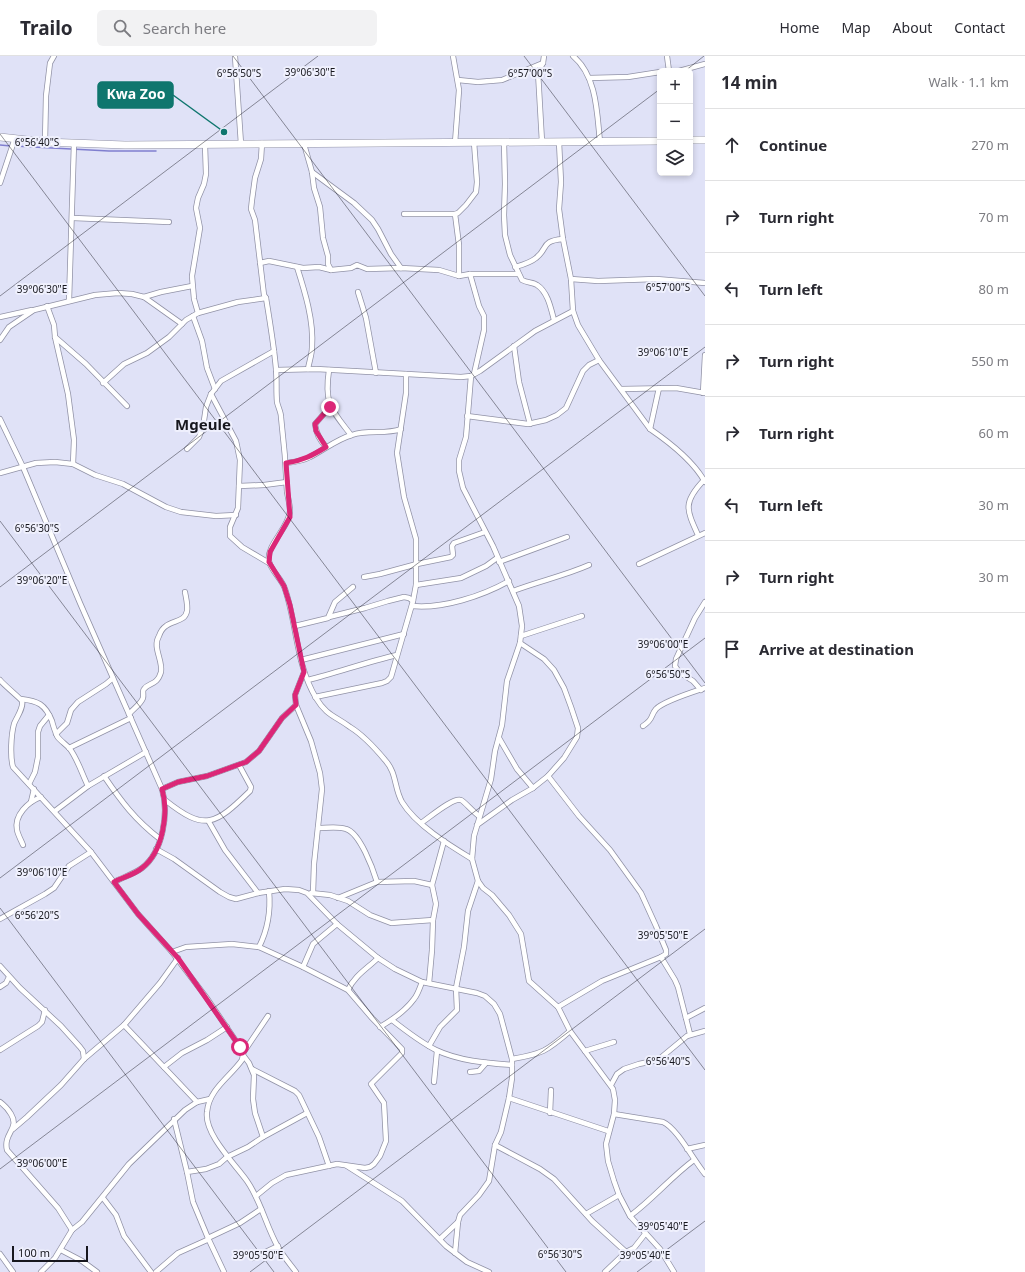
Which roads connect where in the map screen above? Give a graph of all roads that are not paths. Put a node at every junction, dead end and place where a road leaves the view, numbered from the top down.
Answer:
1 (54, 56) edge
2 (235, 56) edge
3 (453, 56) edge
4 (544, 56) edge
5 (573, 56) edge
6 (667, 56) edge
7 (543, 63) junction
8 (705, 64) edge
9 (669, 68) edge
10 (690, 68) edge
11 (657, 72) edge
12 (589, 78) junction
13 (458, 80) junction
14 (0, 137) edge
15 (15, 138) junction
16 (693, 140) edge
17 (705, 140) edge
18 (657, 141) edge
19 (45, 142) junction
20 (455, 142) junction
21 (474, 142) junction
22 (504, 142) junction
23 (542, 142) junction
24 (560, 142) junction
25 (600, 142) junction
26 (74, 143) junction
27 (262, 143) junction
28 (241, 144) junction
29 (304, 144) junction
30 (205, 145) junction
31 (312, 172) junction
32 (0, 183) edge
33 (404, 214) dead end
34 (455, 214) junction
35 (73, 218) junction
36 (169, 222) dead end
37 (563, 239) junction
38 (260, 263) junction
39 (297, 267) junction
40 (515, 267) junction
41 (401, 268) junction
42 (332, 270) junction
43 (470, 274) junction
44 (518, 274) junction
45 (459, 276) junction
46 (571, 279) junction
47 (705, 284) edge
48 (192, 286) junction
49 (358, 292) dead end
50 (144, 297) junction
51 (266, 298) junction
52 (69, 301) junction
53 (47, 306) junction
54 (34, 310) junction
55 (574, 311) junction
56 (198, 313) junction
57 (193, 316) junction
58 (0, 317) edge
59 (554, 320) junction
60 (182, 324) junction
61 (55, 337) junction
62 (0, 340) edge
63 (514, 346) junction
64 (274, 351) junction
65 (705, 355) edge
66 (599, 360) junction
67 (308, 369) junction
68 (276, 370) junction
69 (328, 370) junction
70 (376, 373) junction
71 (406, 374) junction
72 (472, 375) junction
73 (103, 383) junction
74 (659, 388) junction
75 (215, 389) junction
76 (621, 389) junction
77 (704, 393) edge
78 (212, 394) junction
79 (127, 406) dead end
80 (330, 407) junction
81 (467, 416) junction
82 (0, 419) edge
83 (530, 424) junction
84 (401, 428) junction
85 (650, 429) junction
86 (2, 431) edge
87 (352, 435) junction
88 (326, 447) junction
89 (188, 449) dead end
90 (286, 463) junction
91 (73, 464) junction
92 (23, 466) junction
93 (0, 473) edge
94 (704, 481) edge
95 (287, 482) junction
96 (239, 486) junction
97 (236, 515) junction
98 (485, 532) junction
99 (705, 532) edge
100 (698, 535) junction
101 (567, 537) dead end
102 (498, 560) junction
103 (269, 562) junction
104 (416, 564) junction
105 (638, 564) dead end
106 (590, 565) dead end
107 (364, 577) dead end
108 (509, 581) junction
109 (416, 584) junction
110 (353, 587) dead end
111 (513, 591) junction
112 (185, 592) dead end
113 (705, 602) edge
114 (412, 604) junction
115 (582, 616) dead end
116 (329, 617) junction
117 (295, 626) junction
118 (404, 634) junction
119 (521, 636) junction
120 (520, 643) junction
121 (397, 655) junction
122 (301, 660) junction
123 (304, 672) junction
124 (113, 678) junction
125 (0, 680) edge
126 (308, 680) junction
127 (703, 689) edge
128 (315, 697) junction
129 (21, 699) junction
130 (296, 705) junction
131 (49, 715) junction
132 (130, 716) junction
133 (643, 726) dead end
134 (56, 734) junction
135 (499, 738) junction
136 (69, 748) junction
137 (146, 752) junction
138 (239, 765) junction
139 (104, 776) junction
140 (548, 776) junction
141 (29, 784) junction
142 (88, 786) junction
143 (533, 788) junction
144 (34, 789) junction
145 (162, 789) junction
146 (41, 797) junction
147 (166, 800) junction
148 (31, 802) junction
149 (55, 811) junction
150 (479, 816) junction
151 (209, 822) junction
152 (421, 823) junction
153 (477, 825) junction
154 (318, 828) junction
155 (160, 839) junction
156 (444, 841) junction
157 (22, 845) dead end
158 (156, 849) junction
159 (91, 852) junction
160 (472, 859) junction
161 (478, 881) junction
162 (114, 882) junction
163 (378, 882) junction
164 (432, 885) junction
165 (269, 891) junction
166 (258, 893) junction
167 (310, 893) junction
168 (338, 898) junction
169 (0, 919) edge
170 (433, 920) junction
171 (337, 924) junction
172 (260, 948) junction
173 (172, 952) junction
174 (661, 957) junction
175 (178, 958) junction
176 (378, 958) junction
177 (0, 966) edge
178 (304, 967) junction
179 (9, 976) junction
180 (422, 982) junction
181 (429, 984) junction
182 (0, 987) edge
183 (456, 988) junction
184 (348, 990) junction
185 (558, 1007) junction
186 (705, 1008) edge
187 (45, 1010) junction
188 (268, 1016) dead end
189 (686, 1018) junction
190 (392, 1020) junction
191 (124, 1025) junction
192 (227, 1027) junction
193 (380, 1027) junction
194 (570, 1031) junction
195 (705, 1031) edge
196 (690, 1034) junction
197 (614, 1042) dead end
198 (429, 1046) junction
199 (80, 1047) junction
200 (0, 1050) edge
201 (438, 1050) junction
202 (585, 1051) junction
203 (91, 1052) junction
204 (243, 1054) junction
205 (84, 1059) junction
206 (512, 1059) junction
207 (486, 1063) junction
208 (512, 1064) junction
209 (164, 1067) junction
210 (252, 1069) junction
211 (470, 1072) dead end
212 (434, 1082) dead end
213 (611, 1085) junction
214 (551, 1090) dead end
215 (509, 1098) junction
216 (210, 1099) junction
217 (0, 1102) edge
218 (197, 1102) junction
219 (307, 1113) junction
220 (550, 1113) junction
221 (614, 1114) junction
222 (174, 1119) junction
223 (13, 1128) junction
224 (608, 1131) junction
225 (7, 1137) junction
226 (263, 1137) junction
227 (0, 1144) edge
228 (495, 1145) junction
229 (705, 1145) edge
230 (687, 1149) junction
231 (227, 1156) junction
232 (694, 1160) junction
233 (329, 1166) junction
234 (346, 1166) junction
235 (187, 1172) junction
236 (705, 1174) edge
237 (256, 1196) junction
238 (619, 1196) junction
239 (103, 1198) junction
240 (261, 1209) junction
241 (586, 1214) junction
242 (630, 1216) junction
243 (458, 1222) junction
244 (72, 1230) junction
245 (645, 1234) junction
246 (208, 1238) junction
247 (440, 1239) junction
248 (278, 1246) junction
249 (61, 1250) junction
250 (626, 1252) junction
251 (455, 1253) junction
252 (0, 1254) edge
253 (253, 1258) dead end
254 (292, 1271) edge
255 (13, 1272) edge
256 (41, 1272) edge
257 (97, 1272) edge
258 (151, 1272) edge
259 (156, 1272) edge
260 (224, 1272) edge
261 (489, 1272) edge
262 (605, 1272) edge
263 (674, 1272) edge

1 - 19 street
2 - 28 street
3 - 13 street
4 - 7 street
5 - 12 street
6 - 9 street
7 - 13 street
7 - 23 street
8 - 10 street
11 - 12 street
12 - 25 street
13 - 20 street
14 - 15 main road
15 - 19 main road
15 - 32 street
16 - 17 main road
18 - 25 main road
19 - 26 main road
20 - 21 main road
20 - 29 main road
21 - 22 main road
21 - 34 street
22 - 23 main road
22 - 40 street
23 - 24 main road
24 - 25 main road
24 - 37 street
26 - 30 main road
26 - 35 street
27 - 28 main road
27 - 29 main road
27 - 38 street
28 - 30 main road
29 - 31 street
30 - 48 street
31 - 41 street
31 - 42 street
33 - 34 street
34 - 45 street
35 - 36 street
35 - 52 street
37 - 40 street
37 - 46 street
38 - 39 street
38 - 51 street
39 - 42 street
39 - 67 street
40 - 44 street
41 - 42 street
41 - 45 street
43 - 44 street
43 - 45 street
43 - 72 street
44 - 59 street
46 - 47 street
46 - 55 street
48 - 50 street
48 - 56 street
49 - 70 street
50 - 52 street
50 - 60 street
51 - 56 street
51 - 64 street
52 - 53 street
53 - 54 street
53 - 61 street
54 - 58 street
54 - 62 street
55 - 59 street
55 - 66 street
56 - 57 street
57 - 60 street
57 - 75 street
59 - 63 street
60 - 73 street
61 - 73 street
61 - 91 street
63 - 72 street
63 - 83 street
64 - 68 street
64 - 75 street
65 - 77 street
66 - 76 street
66 - 83 street
67 - 68 street
67 - 69 street
68 - 90 street
69 - 70 street
69 - 80 street
70 - 71 street
71 - 72 street
71 - 84 street
72 - 81 street
73 - 79 street
74 - 76 street
74 - 77 street
74 - 85 street
75 - 78 street
76 - 85 street
78 - 89 street
78 - 96 street
80 - 87 street
80 - 88 street
81 - 83 street
81 - 98 street
82 - 86 street
84 - 87 street
84 - 104 street
85 - 94 street
86 - 92 street
87 - 88 street
88 - 90 street
90 - 95 street
91 - 92 street
91 - 97 street
92 - 93 street
92 - 124 street
94 - 100 street
95 - 96 street
95 - 103 street
96 - 97 street
97 - 103 street
98 - 102 street
98 - 104 street
99 - 100 street
100 - 105 street
101 - 102 street
102 - 108 street
102 - 109 street
103 - 117 street
104 - 107 street
104 - 109 street
106 - 111 street
108 - 111 street
108 - 114 street
109 - 114 street
110 - 116 street
111 - 119 street
112 - 132 street
113 - 127 street
114 - 116 street
114 - 118 street
115 - 119 street
116 - 117 street
117 - 122 street
118 - 121 street
118 - 122 street
119 - 120 street
120 - 135 street
120 - 140 street
121 - 126 street
121 - 128 street
122 - 123 street
123 - 126 street
123 - 130 street
124 - 132 street
124 - 134 street
125 - 129 street
126 - 128 street
127 - 133 street
128 - 152 street
129 - 131 street
129 - 141 street
130 - 138 street
130 - 154 street
131 - 134 street
131 - 141 street
132 - 136 street
132 - 137 street
134 - 136 street
135 - 143 street
135 - 150 street
136 - 142 street
137 - 139 street
137 - 145 street
138 - 145 street
138 - 151 street
139 - 142 street
139 - 155 street
140 - 143 street
140 - 174 street
141 - 144 street
142 - 149 street
143 - 153 street
144 - 146 street
144 - 148 street
145 - 147 street
146 - 148 street
146 - 149 street
147 - 151 street
147 - 155 street
148 - 157 street
149 - 159 street
150 - 152 street
150 - 153 street
151 - 166 street
152 - 156 street
153 - 160 street
154 - 163 street
154 - 167 street
155 - 158 street
156 - 160 street
156 - 164 street
158 - 162 street
158 - 166 street
159 - 162 street
159 - 169 street
160 - 161 street
161 - 183 street
161 - 185 street
162 - 173 street
163 - 164 street
163 - 168 street
164 - 170 street
165 - 166 street
165 - 167 street
165 - 172 street
167 - 168 street
167 - 171 street
168 - 170 street
170 - 181 street
171 - 176 street
171 - 178 street
172 - 173 street
172 - 178 street
173 - 175 street
174 - 185 street
174 - 189 street
175 - 191 street
175 - 192 street
176 - 180 street
176 - 184 street
177 - 179 street
178 - 184 street
179 - 182 street
179 - 187 street
180 - 181 street
180 - 190 street
181 - 183 street
183 - 198 street
183 - 206 street
184 - 193 street
185 - 194 street
186 - 189 street
187 - 199 street
187 - 200 street
188 - 204 street
189 - 196 street
190 - 193 street
190 - 198 street
191 - 203 street
191 - 209 street
192 - 204 street
192 - 209 street
193 - 234 street
194 - 202 street
194 - 206 street
195 - 196 street
196 - 213 street
197 - 202 street
198 - 201 street
199 - 203 street
199 - 205 street
201 - 207 street
201 - 212 street
202 - 213 street
203 - 205 street
204 - 210 street
204 - 216 street
205 - 223 street
206 - 208 street
207 - 208 street
207 - 211 street
208 - 215 street
209 - 218 street
210 - 219 street
210 - 226 street
213 - 221 street
214 - 220 street
215 - 220 street
215 - 228 street
216 - 218 street
216 - 231 street
217 - 223 street
218 - 222 street
219 - 226 street
219 - 233 street
220 - 224 street
221 - 224 street
221 - 230 street
222 - 235 street
222 - 239 street
223 - 225 street
224 - 238 street
225 - 227 street
225 - 244 street
226 - 231 street
228 - 241 street
228 - 243 street
229 - 230 street
230 - 232 street
231 - 235 street
231 - 237 street
232 - 236 street
232 - 242 street
233 - 234 street
233 - 237 street
234 - 247 street
235 - 246 street
237 - 240 street
238 - 241 street
238 - 242 street
239 - 244 street
239 - 258 street
240 - 246 street
240 - 248 street
241 - 250 street
242 - 245 street
243 - 247 street
243 - 251 street
244 - 249 street
245 - 250 street
245 - 263 street
246 - 259 street
246 - 260 street
247 - 251 street
248 - 253 street
248 - 254 street
249 - 256 street
249 - 257 street
250 - 262 street
251 - 261 street
252 - 255 street

